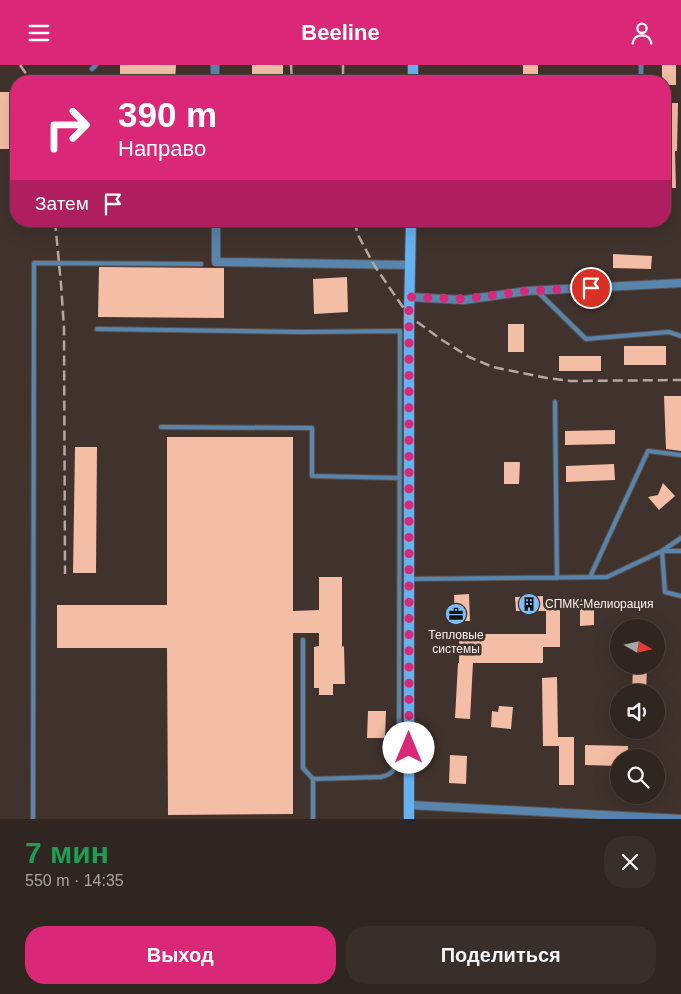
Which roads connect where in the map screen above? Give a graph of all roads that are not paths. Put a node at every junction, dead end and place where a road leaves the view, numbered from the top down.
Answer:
1 (96, 65) edge
2 (92, 69) dead end
3 (216, 227) edge
4 (410, 227) edge
5 (201, 264) dead end
6 (410, 265) junction
7 (681, 283) edge
8 (536, 291) junction
9 (409, 297) junction
10 (97, 329) dead end
11 (681, 336) edge
12 (555, 402) dead end
13 (161, 427) dead end
14 (681, 455) edge
15 (400, 479) junction
16 (681, 538) edge
17 (662, 551) junction
18 (681, 551) edge
19 (590, 577) junction
20 (557, 578) junction
21 (409, 579) junction
22 (681, 596) edge
23 (303, 640) dead end
24 (313, 779) junction
25 (409, 805) junction
26 (33, 819) edge
27 (313, 819) edge
28 (409, 819) edge
29 (681, 819) edge

1 - 2 lane
3 - 6 street
4 - 6 street
5 - 26 lane
6 - 9 street
7 - 8 street
8 - 9 street
8 - 11 lane
9 - 21 street
10 - 15 lane
12 - 20 lane
13 - 15 lane
14 - 19 lane
15 - 24 lane
16 - 17 lane
17 - 18 lane
17 - 19 lane
17 - 22 lane
19 - 20 lane
20 - 21 lane
21 - 25 street
23 - 24 lane
24 - 27 lane
25 - 28 street
25 - 29 street

